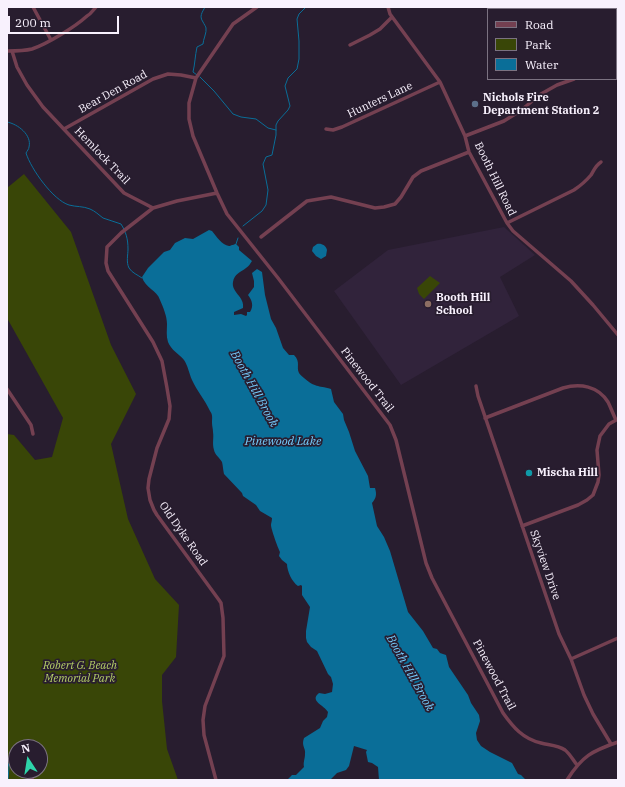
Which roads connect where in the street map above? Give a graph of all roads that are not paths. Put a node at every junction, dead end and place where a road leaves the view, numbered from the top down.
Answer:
1 (33, 7) edge
2 (96, 7) edge
3 (257, 7) edge
4 (388, 7) edge
5 (392, 17) junction
6 (51, 40) junction
7 (350, 45) dead end
8 (7, 51) edge
9 (12, 51) junction
10 (197, 76) junction
11 (571, 80) edge
12 (440, 82) junction
13 (64, 129) junction
14 (326, 129) dead end
15 (464, 136) junction
16 (469, 152) junction
17 (601, 162) dead end
18 (217, 193) junction
19 (153, 208) junction
20 (506, 223) junction
21 (261, 237) dead end
22 (618, 335) edge
23 (476, 386) dead end
24 (7, 389) edge
25 (485, 418) junction
26 (617, 419) edge
27 (33, 434) dead end
28 (522, 526) junction
29 (618, 638) edge
30 (571, 660) junction
31 (618, 742) edge
32 (611, 744) junction
33 (577, 765) junction
34 (216, 780) edge
35 (567, 780) edge

1 - 6 street
2 - 6 street
3 - 10 street, Pinewood Trail
4 - 5 street, Booth Hill Road
5 - 7 street
5 - 12 street, Booth Hill Road
6 - 9 street
8 - 9 street
9 - 13 street, Hemlock Trail
10 - 13 street, Bear Den Road
10 - 18 street, Pinewood Trail
11 - 15 street
12 - 14 street, Hunters Lane
12 - 15 street, Booth Hill Road
13 - 19 street, Hemlock Trail
15 - 16 street, Booth Hill Road
16 - 20 street, Booth Hill Road
16 - 21 street
17 - 20 street
18 - 19 street
18 - 33 street, Pinewood Trail
19 - 34 street, Old Dyke Road
20 - 22 street, Booth Hill Road
23 - 25 street, Skyview Drive
24 - 27 street
25 - 26 street
25 - 28 street, Skyview Drive
26 - 28 street
28 - 30 street, Skyview Drive
29 - 30 street
30 - 32 street, Skyview Drive
31 - 32 street
32 - 33 street
33 - 35 street

